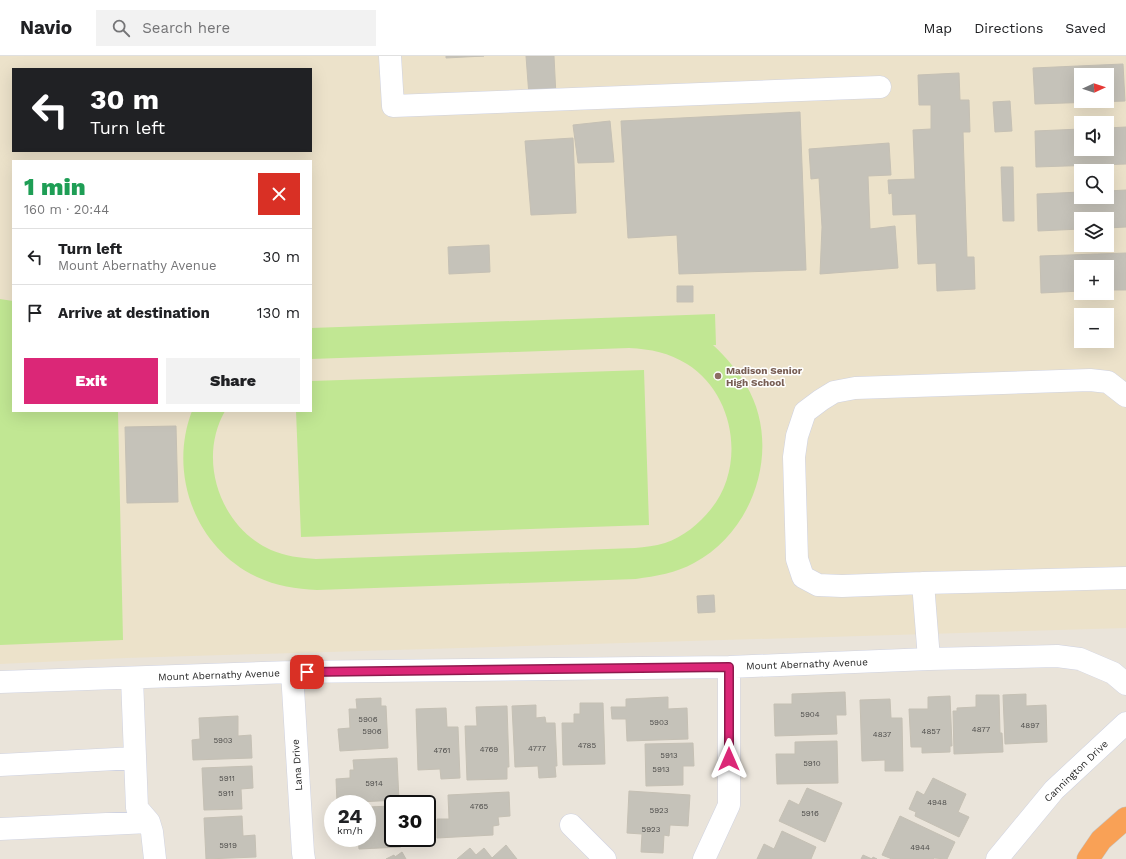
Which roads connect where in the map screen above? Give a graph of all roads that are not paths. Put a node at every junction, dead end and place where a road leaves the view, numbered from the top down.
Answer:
1 (390, 56) edge
2 (880, 87) dead end
3 (1126, 396) edge
4 (1126, 578) edge
5 (923, 583) junction
6 (929, 659) junction
7 (729, 667) junction
8 (292, 672) junction
9 (132, 678) junction
10 (0, 682) edge
11 (1126, 684) edge
12 (1126, 723) edge
13 (135, 758) junction
14 (0, 765) edge
15 (1126, 818) edge
16 (149, 822) junction
17 (571, 825) dead end
18 (0, 829) edge
19 (155, 859) edge
20 (304, 859) edge
21 (605, 859) edge
22 (704, 859) edge
23 (997, 859) edge
24 (1088, 859) edge

1 - 2 street
3 - 5 street
4 - 5 street
5 - 6 street
6 - 7 street, Mount Abernathy Avenue
6 - 11 street, Mount Abernathy Avenue
7 - 8 street, Mount Abernathy Avenue
7 - 22 street
8 - 9 street, Mount Abernathy Avenue
8 - 20 street, Lana Drive
9 - 10 street, Mount Abernathy Avenue
9 - 13 street
12 - 23 street, Cannington Drive
13 - 14 street
13 - 16 street
15 - 24 highway
16 - 18 street
16 - 19 street
17 - 21 street

